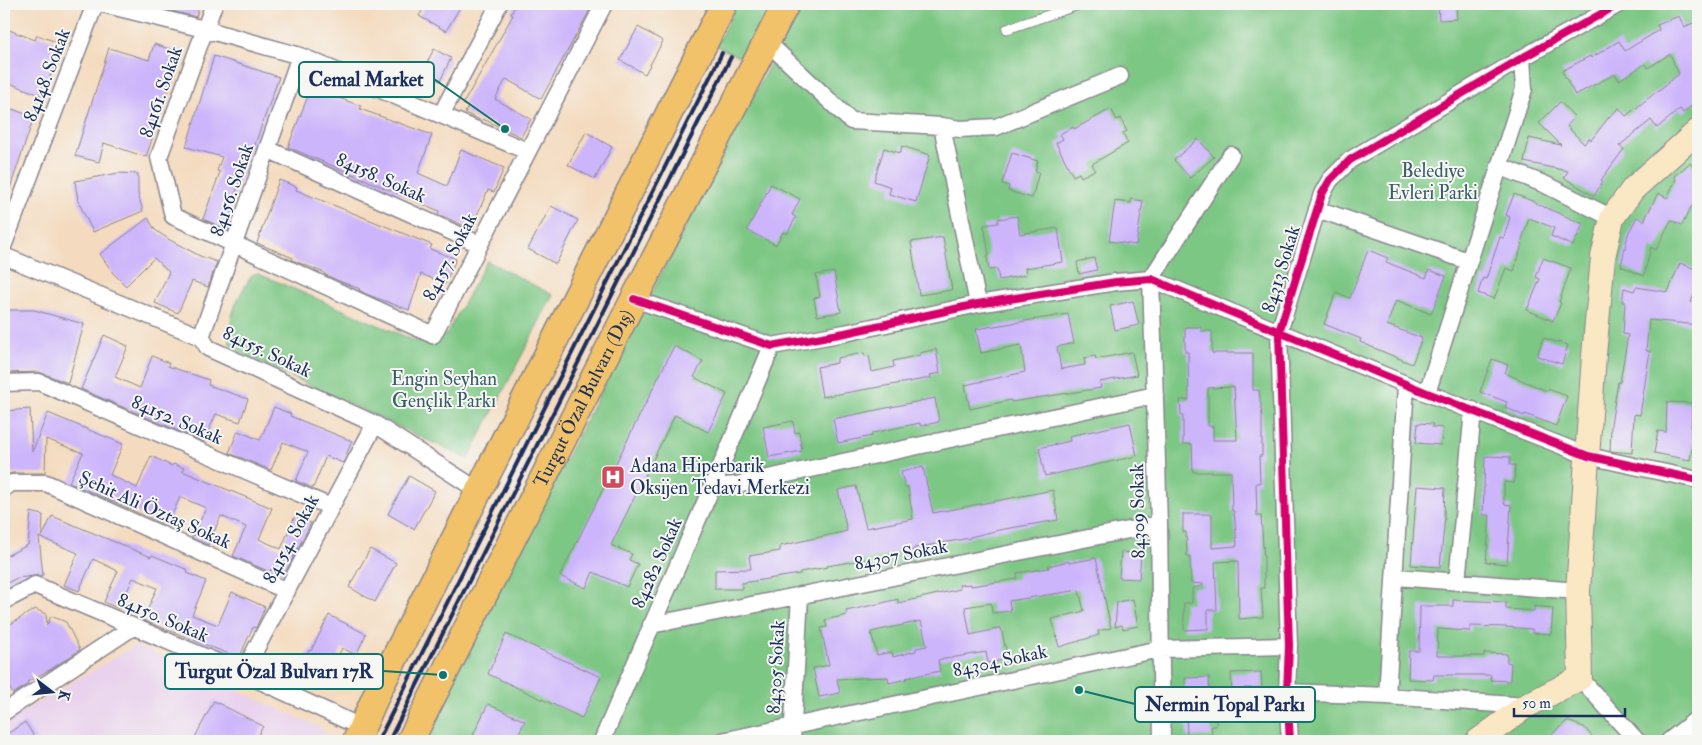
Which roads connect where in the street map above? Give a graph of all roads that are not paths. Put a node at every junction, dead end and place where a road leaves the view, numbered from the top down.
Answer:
1 (95, 4) edge
2 (104, 4) edge
3 (214, 4) edge
4 (499, 4) edge
5 (604, 4) edge
6 (724, 4) edge
7 (786, 4) edge
8 (1081, 4) edge
9 (1619, 4) edge
10 (204, 29) junction
11 (1007, 29) dead end
12 (766, 42) junction
13 (300, 56) junction
14 (1522, 58) junction
15 (1120, 76) dead end
16 (441, 115) junction
17 (942, 126) junction
18 (1698, 131) edge
19 (267, 149) junction
20 (527, 151) junction
21 (1231, 155) dead end
22 (1498, 166) junction
23 (1316, 209) junction
24 (1612, 218) junction
25 (4, 244) edge
26 (479, 244) junction
27 (234, 245) junction
28 (4, 256) edge
29 (1468, 261) junction
30 (1151, 279) junction
31 (634, 299) junction
32 (978, 304) junction
33 (1278, 332) junction
34 (201, 337) junction
35 (772, 346) junction
36 (4, 384) edge
37 (1406, 385) junction
38 (1427, 393) junction
39 (1155, 395) junction
40 (1473, 410) junction
41 (375, 424) junction
42 (1588, 456) junction
43 (1698, 480) edge
44 (714, 484) junction
45 (4, 488) edge
46 (479, 491) junction
47 (331, 508) junction
48 (1159, 524) junction
49 (1396, 578) junction
50 (1457, 582) junction
51 (287, 591) junction
52 (1578, 591) junction
53 (800, 595) junction
54 (4, 601) edge
55 (651, 625) junction
56 (133, 627) junction
57 (1290, 646) junction
58 (1160, 648) junction
59 (243, 673) junction
60 (1580, 678) junction
61 (1288, 692) junction
62 (1387, 696) junction
63 (1526, 706) junction
64 (4, 712) edge
65 (1698, 718) edge
66 (793, 733) edge
67 (359, 735) edge
68 (1628, 739) edge
69 (410, 741) edge
70 (602, 741) edge
71 (722, 741) edge
72 (1162, 741) edge
73 (1290, 741) edge
74 (1478, 741) edge
75 (1669, 741) edge

1 - 25 street, 84148. Sokak
2 - 10 street
3 - 10 street, 84161. Sokak
4 - 16 street
5 - 20 street, 84157. Sokak
6 - 46 main road
7 - 12 main road, Turgut Özal Bulvarı (Dış)
8 - 11 lane
9 - 14 street, 84313 Sokak
10 - 13 street
10 - 27 street, 84161. Sokak
12 - 17 street
12 - 31 main road, Turgut Özal Bulvarı (Dış)
13 - 16 street
13 - 19 street, 84156. Sokak
14 - 22 street
14 - 23 street, 84313 Sokak
15 - 17 street
16 - 20 street
17 - 32 street
18 - 24 street
19 - 26 street, 84158. Sokak
19 - 27 street, 84156. Sokak
20 - 26 street, 84157. Sokak
21 - 30 street
22 - 24 street
22 - 29 street
23 - 29 street
23 - 33 street, 84313 Sokak
24 - 42 street
26 - 27 street, 84157. Sokak
27 - 34 street, 84156. Sokak
28 - 34 street, 84155. Sokak
29 - 38 street
30 - 32 street
30 - 33 street
30 - 39 street, 84309 Sokak
31 - 35 street
31 - 69 main road, Turgut Özal Bulvarı (Dış)
32 - 35 street
33 - 37 street
33 - 57 street, 84313 Sokak
34 - 41 street, 84155. Sokak
35 - 44 street, 84282 Sokak
36 - 47 street, 84152. Sokak
37 - 38 street
37 - 49 street
38 - 40 street
39 - 44 street
39 - 48 street, 84309 Sokak
40 - 42 street
40 - 50 street
41 - 46 street, 84155. Sokak
41 - 47 street, 84154. Sokak
42 - 43 street
42 - 52 street
44 - 55 street, 84282 Sokak
45 - 51 street, Şehit Ali Öztaş Sokak
46 - 67 main road
47 - 51 street, 84154. Sokak
48 - 53 street, 84307 Sokak
48 - 58 street, 84309 Sokak
49 - 50 street
49 - 62 street
50 - 52 street
51 - 59 street, 84154. Sokak
52 - 60 street
53 - 55 street, 84307 Sokak
53 - 66 street, 84305 Sokak
54 - 56 street, 84150. Sokak
55 - 70 street, 84282 Sokak
56 - 59 street, 84150. Sokak
56 - 64 street
57 - 58 street, 84304 Sokak
57 - 61 street, 84313 Sokak
58 - 66 street, 84304 Sokak
58 - 72 street, 84309 Sokak
59 - 67 street, 84150. Sokak
60 - 63 street
60 - 68 street
61 - 62 street
61 - 73 street, 84313 Sokak
62 - 63 street
63 - 74 street
65 - 75 street
66 - 71 street, 84304 Sokak

